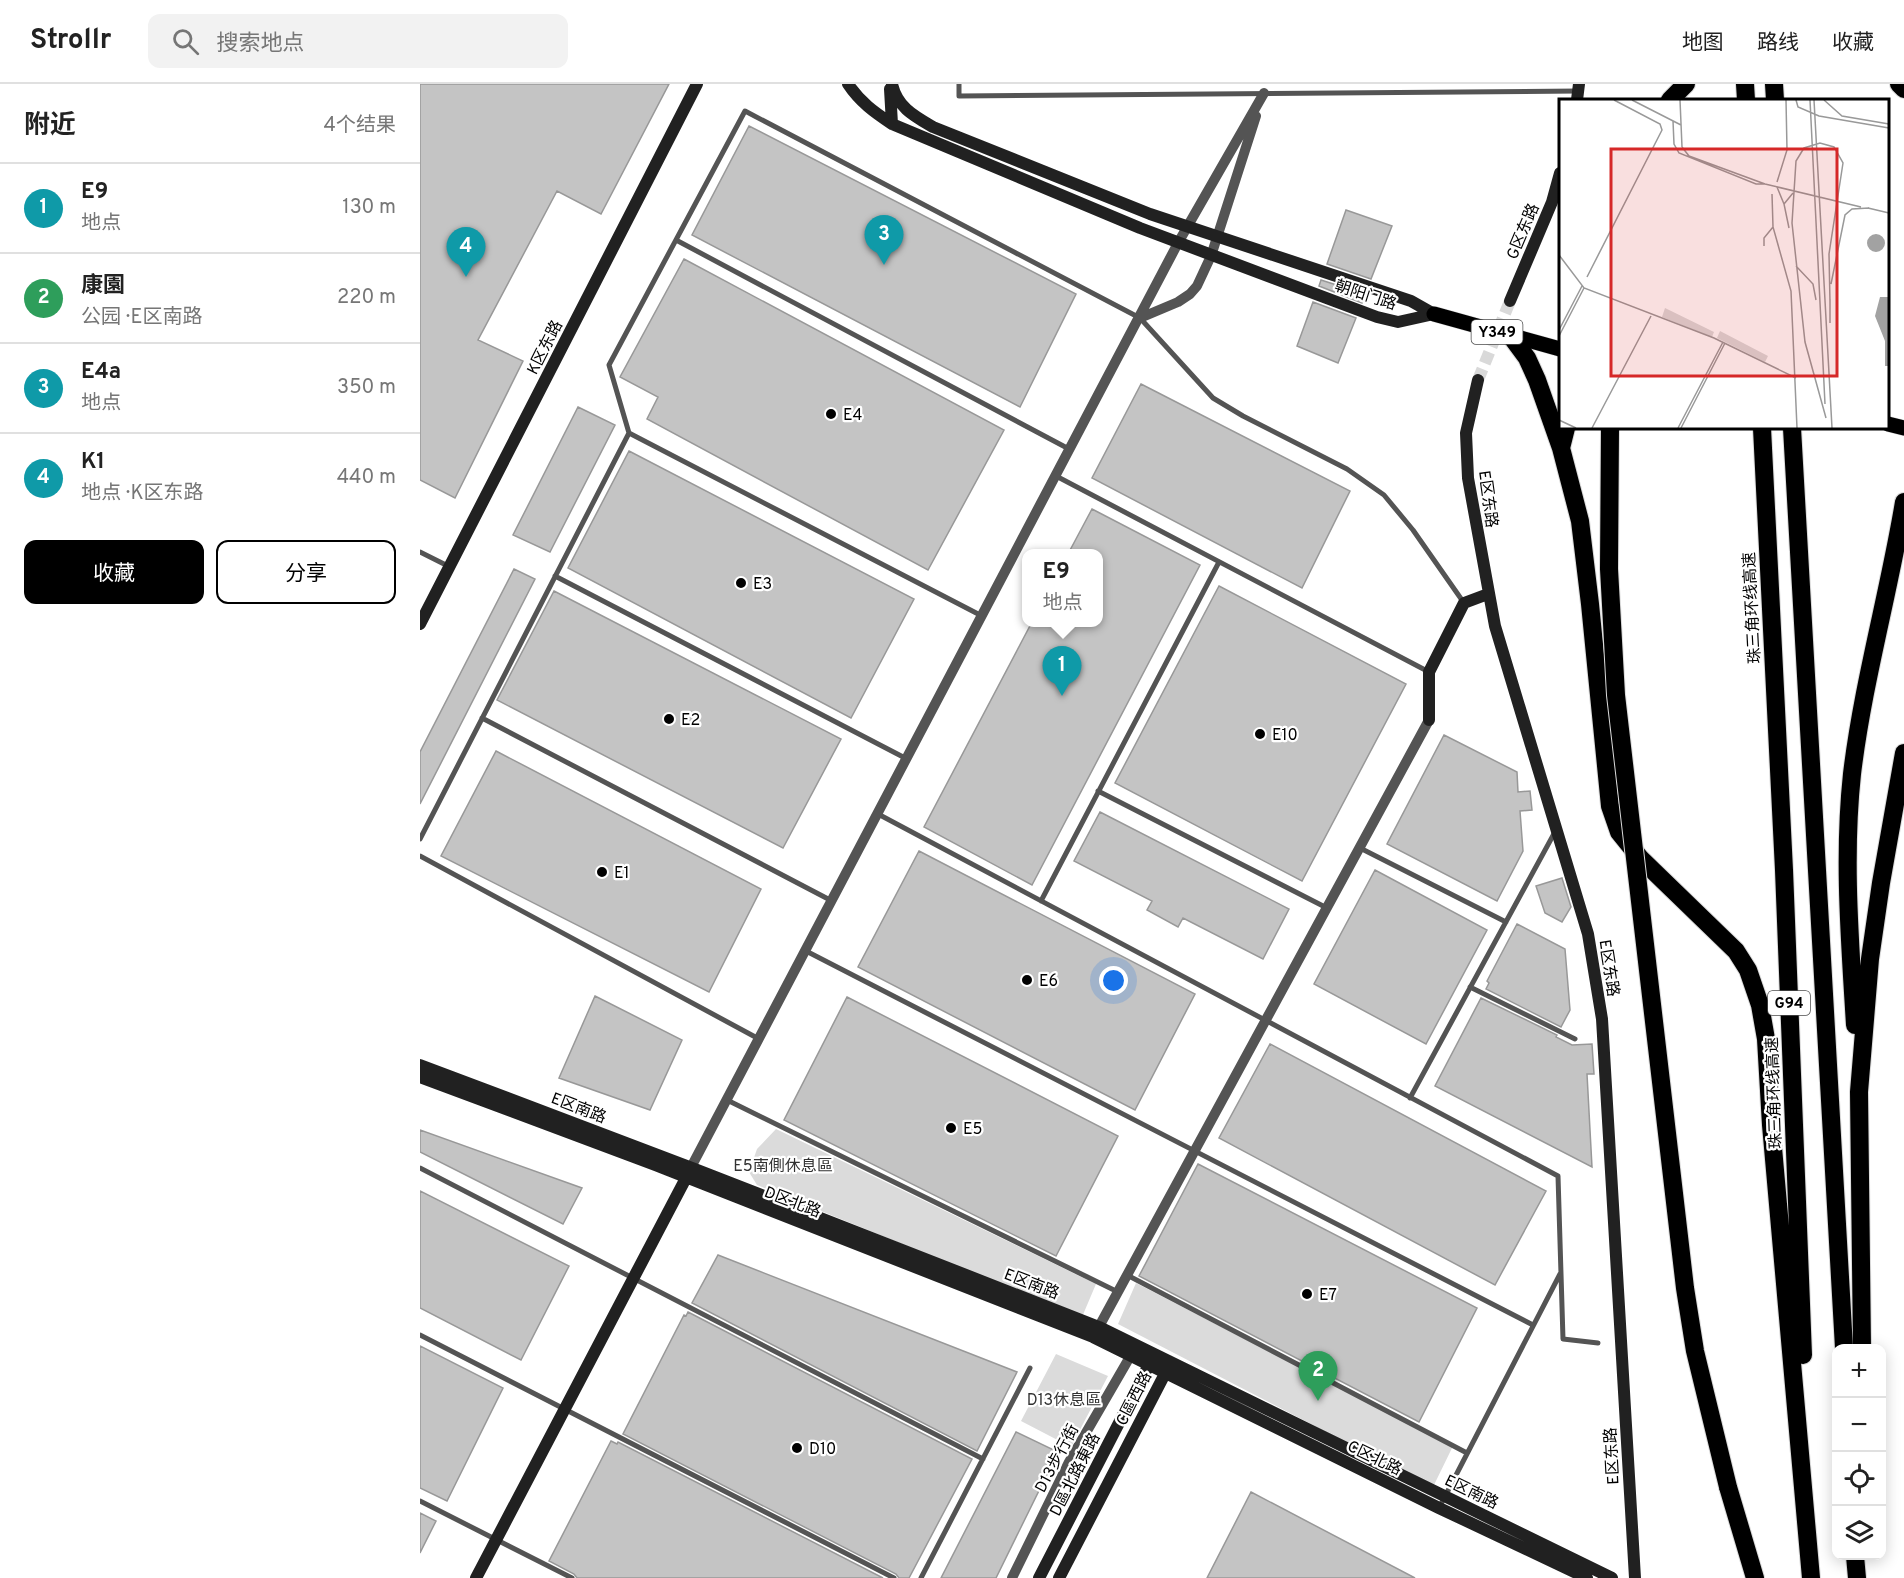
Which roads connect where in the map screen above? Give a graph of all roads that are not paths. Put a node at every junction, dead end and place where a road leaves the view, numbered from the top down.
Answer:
1 (697, 84) edge
2 (848, 84) edge
3 (891, 84) edge
4 (959, 84) edge
5 (1560, 84) edge
6 (1686, 84) edge
7 (1745, 84) edge
8 (1774, 84) edge
9 (1899, 84) edge
10 (1904, 88) edge
11 (1263, 89) edge
12 (1560, 91) junction
13 (1579, 92) edge
14 (1671, 99) edge
15 (1746, 99) edge
16 (1775, 99) edge
17 (892, 124) junction
18 (1559, 177) edge
19 (1188, 226) junction
20 (1217, 235) junction
21 (676, 240) junction
22 (1178, 243) junction
23 (1210, 256) junction
24 (1510, 301) tunnel mouth
25 (1434, 314) junction
26 (1140, 318) junction
27 (1510, 335) junction
28 (1559, 349) edge
29 (1478, 380) tunnel mouth
30 (1889, 424) edge
31 (1904, 428) edge
32 (1566, 429) edge
33 (1610, 429) edge
34 (1762, 429) edge
35 (1792, 429) edge
36 (629, 433) junction
37 (1561, 448) junction
38 (1070, 449) junction
39 (1056, 476) junction
40 (1904, 501) edge
41 (420, 552) edge
42 (1219, 561) junction
43 (450, 567) junction
44 (555, 576) junction
45 (1488, 594) junction
46 (1464, 603) junction
47 (982, 616) junction
48 (420, 624) edge
49 (1429, 672) junction
50 (482, 718) junction
51 (1430, 720) joint
52 (1904, 753) edge
53 (907, 759) junction
54 (1098, 791) junction
55 (878, 814) junction
56 (1557, 828) junction
57 (420, 839) edge
58 (1360, 848) junction
59 (420, 856) edge
60 (832, 901) junction
61 (1041, 901) junction
62 (1327, 908) junction
63 (1506, 922) junction
64 (806, 951) junction
65 (1470, 987) junction
66 (1266, 1021) junction
67 (759, 1039) junction
68 (1575, 1040) dead end
69 (420, 1065) edge
70 (420, 1077) edge
71 (1859, 1092) junction
72 (1410, 1098) junction
73 (727, 1100) junction
74 (1195, 1151) junction
75 (420, 1168) edge
76 (688, 1173) junction
77 (1560, 1272) junction
78 (1127, 1275) junction
79 (633, 1278) junction
80 (1118, 1292) junction
81 (1533, 1325) junction
82 (1096, 1332) junction
83 (420, 1335) edge
84 (1598, 1343) dead end
85 (1844, 1344) edge
86 (1862, 1344) edge
87 (1131, 1354) junction
88 (1152, 1359) junction
89 (1168, 1366) junction
90 (1030, 1368) dead end
91 (565, 1409) junction
92 (1467, 1452) junction
93 (983, 1459) junction
94 (420, 1501) edge
95 (1442, 1502) junction
96 (496, 1540) junction
97 (1856, 1560) edge
98 (1866, 1560) edge
99 (477, 1578) edge
100 (572, 1578) edge
101 (894, 1578) edge
102 (921, 1578) edge
103 (1012, 1578) edge
104 (1039, 1578) edge
105 (1059, 1578) edge
106 (1587, 1578) edge
107 (1612, 1578) edge
108 (1635, 1578) edge
109 (1755, 1578) edge
110 (1812, 1578) edge
111 (1857, 1578) edge
112 (1866, 1578) edge

1 - 43 street, K区东路
2 - 17 street, 朝阳门路
3 - 17 street
3 - 19 street, 朝阳门路
4 - 11 lane
5 - 12 lane
6 - 14 highway
7 - 15 highway
8 - 16 highway
9 - 10 highway
11 - 12 lane
11 - 19 street
11 - 20 street
12 - 13 lane
17 - 22 street, 朝阳门路
18 - 24 street, G区东路
19 - 20 street, 朝阳门路
19 - 22 street
20 - 23 street
20 - 25 street, 朝阳门路
21 - 26 lane
21 - 36 lane
21 - 38 lane
22 - 23 street, 朝阳门路
22 - 26 street
23 - 25 street, 朝阳门路
23 - 26 street
25 - 27 main road, Y349
26 - 38 street
26 - 46 lane
27 - 28 main road, Y349
27 - 37 highway
29 - 45 street, E区东路
30 - 31 main road
32 - 37 highway
33 - 109 highway, bridge
34 - 110 highway, 珠三角环线高速 / G94
35 - 85 highway, G94
36 - 44 lane
36 - 47 lane
37 - 110 highway
38 - 39 street
39 - 42 lane
39 - 47 street
40 - 71 highway
41 - 43 lane
42 - 49 lane
42 - 54 lane
43 - 48 street, K区东路
44 - 50 lane
44 - 53 lane
45 - 46 street
45 - 56 street, E区东路
46 - 49 street
47 - 53 street
49 - 51 street
50 - 57 lane
50 - 60 lane
51 - 58 street
52 - 71 highway
53 - 55 street
54 - 61 lane
54 - 62 lane
55 - 60 street
55 - 61 lane
56 - 63 lane
56 - 108 street, E区东路
58 - 62 street
58 - 63 lane
59 - 67 lane
60 - 64 street
61 - 66 lane
62 - 66 street
63 - 65 lane
64 - 67 street
64 - 74 lane
65 - 68 lane
65 - 72 lane
66 - 72 lane
66 - 74 street
67 - 73 street
69 - 76 street, E区南路
70 - 76 street
71 - 86 highway
72 - 77 lane
73 - 76 street
73 - 80 lane
74 - 78 street
74 - 81 lane
75 - 79 lane
76 - 79 street
76 - 82 street, E区南路
77 - 81 lane
77 - 84 lane
78 - 80 street
78 - 92 lane
79 - 91 street
79 - 93 lane
80 - 82 street
81 - 92 lane
82 - 87 street
82 - 88 street, E区南路
83 - 91 lane
87 - 88 street
87 - 103 street, D13步行街
88 - 89 street, E区南路
88 - 104 street, D區北路東路
89 - 95 street, C区北路
89 - 105 street, C區西路
90 - 93 lane
91 - 96 street
91 - 101 lane
92 - 95 lane
93 - 102 lane
94 - 96 lane
95 - 106 street, C区北路
95 - 107 street, E区南路
96 - 99 street
96 - 100 lane
97 - 111 highway
98 - 112 highway

